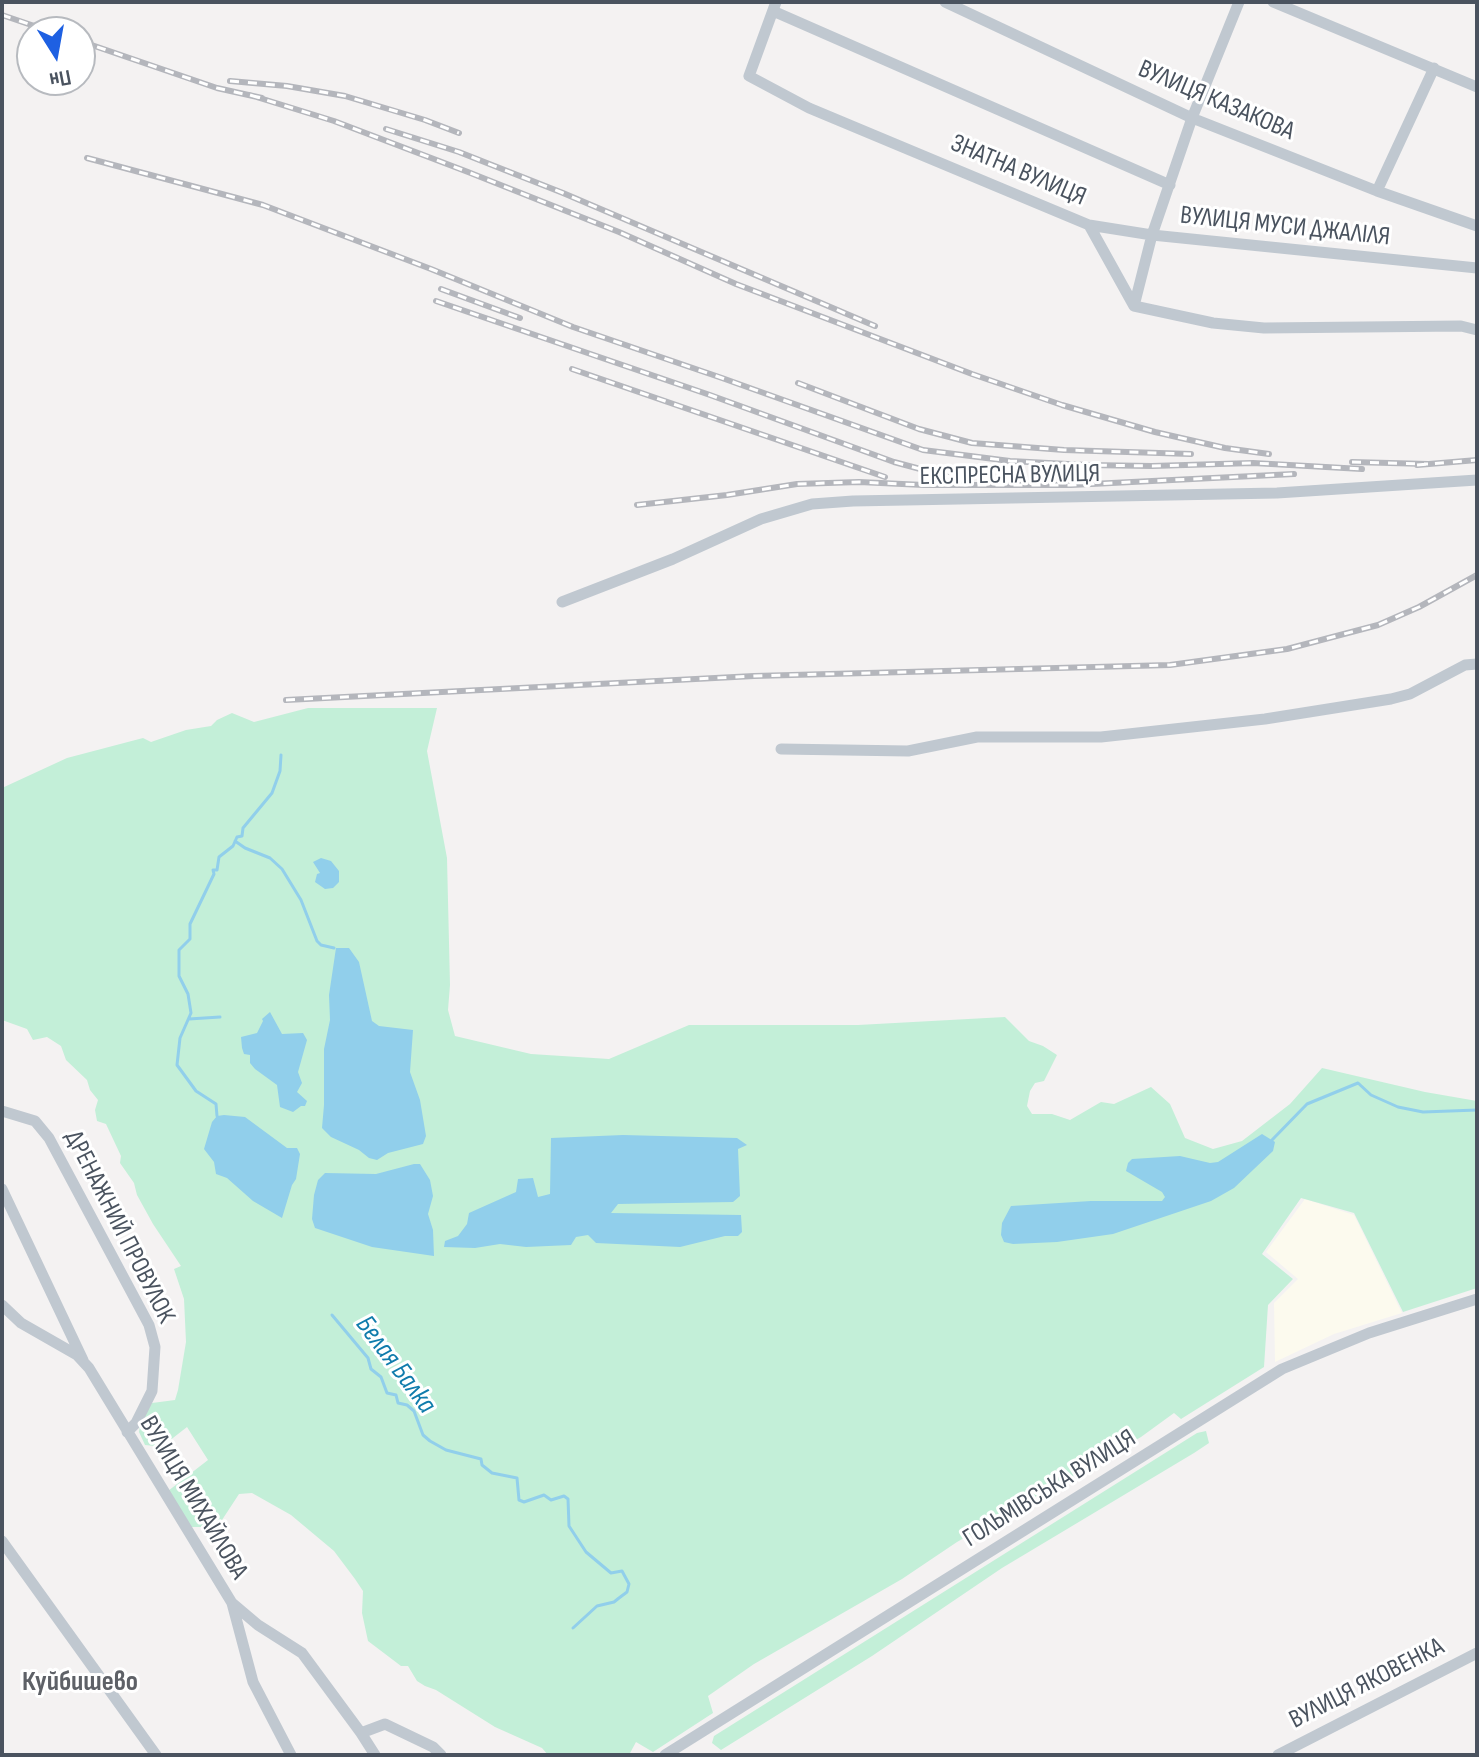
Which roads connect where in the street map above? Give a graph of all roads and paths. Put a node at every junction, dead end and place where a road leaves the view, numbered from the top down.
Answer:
1 (945, 2) edge
2 (1239, 2) edge
3 (1273, 2) edge
4 (774, 6) edge
5 (1434, 68) junction
6 (1477, 87) edge
7 (1192, 118) junction
8 (1170, 185) junction
9 (1377, 191) junction
10 (1089, 225) junction
11 (1477, 226) edge
12 (1152, 235) junction
13 (1477, 268) edge
14 (1134, 306) junction
15 (1477, 330) edge
16 (1477, 480) edge
17 (562, 602) dead end
18 (1477, 664) edge
19 (781, 749) dead end
20 (2, 1111) edge
21 (2, 1189) edge
22 (1477, 1299) edge
23 (2, 1305) edge
24 (84, 1361) junction
25 (127, 1432) junction
26 (2, 1541) edge
27 (232, 1603) junction
28 (1477, 1653) edge
29 (361, 1733) junction
30 (156, 1755) edge
31 (291, 1755) edge
32 (375, 1755) edge
33 (441, 1755) edge
34 (665, 1755) edge
35 (1278, 1755) edge

1 - 7 street, ВУЛИЦЯ КАЗАКОВА
2 - 7 street
3 - 5 street
4 - 8 street
4 - 10 street, ЗНАТНА ВУЛИЦЯ
5 - 6 street
5 - 9 street
7 - 8 street
7 - 9 street, ВУЛИЦЯ КАЗАКОВА
8 - 12 street
9 - 11 street, ВУЛИЦЯ КАЗАКОВА
10 - 12 street, ВУЛИЦЯ МУСИ ДЖАЛІЛЯ
10 - 14 street, ЗНАТНА ВУЛИЦЯ
12 - 13 street, ВУЛИЦЯ МУСИ ДЖАЛІЛЯ
12 - 14 street
14 - 15 street
16 - 17 street, ЕКСПРЕСНА ВУЛИЦЯ
18 - 19 street
20 - 25 street, ДРЕНАЖНИЙ ПРОВУЛОК
21 - 24 street
22 - 34 street, ГОЛЬМІВСЬКА ВУЛИЦЯ
23 - 24 street, ВУЛИЦЯ МИХАЙЛОВА
24 - 25 street, ВУЛИЦЯ МИХАЙЛОВА
25 - 27 street, ВУЛИЦЯ МИХАЙЛОВА
26 - 30 street
27 - 29 street
27 - 31 street, ВУЛИЦЯ МИХАЙЛОВА
28 - 35 street, ВУЛИЦЯ ЯКОВЕНКА
29 - 32 street
29 - 33 street

